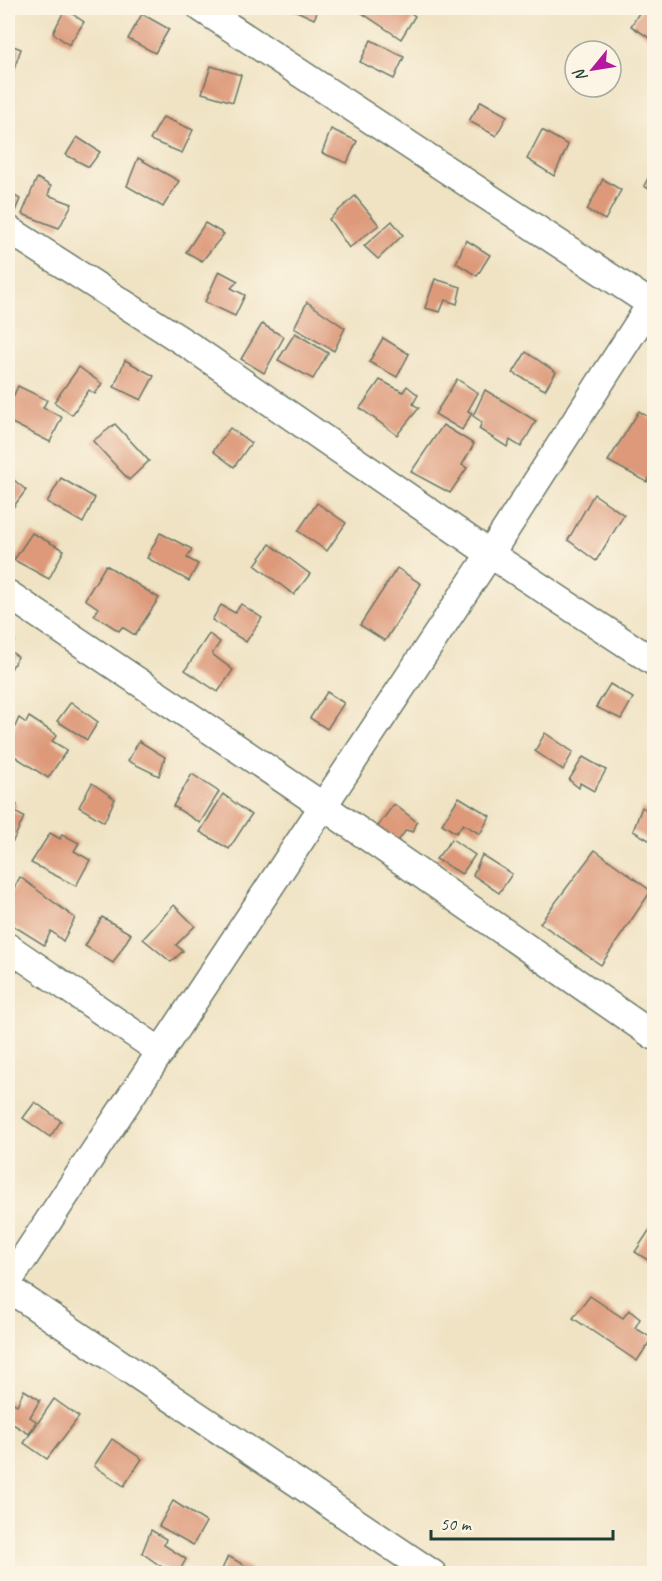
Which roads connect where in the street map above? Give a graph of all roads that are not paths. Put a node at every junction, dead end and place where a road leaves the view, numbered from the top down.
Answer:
1 (201, 8) edge
2 (8, 229) edge
3 (654, 303) edge
4 (490, 554) junction
5 (8, 594) edge
6 (654, 662) edge
7 (322, 806) junction
8 (8, 947) edge
9 (654, 1036) edge
10 (161, 1052) junction
11 (8, 1282) edge
12 (8, 1288) edge
13 (433, 1574) edge

1 - 3 street
2 - 4 street
3 - 4 street
4 - 6 street
4 - 7 street
5 - 7 street
7 - 9 street
7 - 10 street
8 - 10 street
10 - 11 street
12 - 13 street

